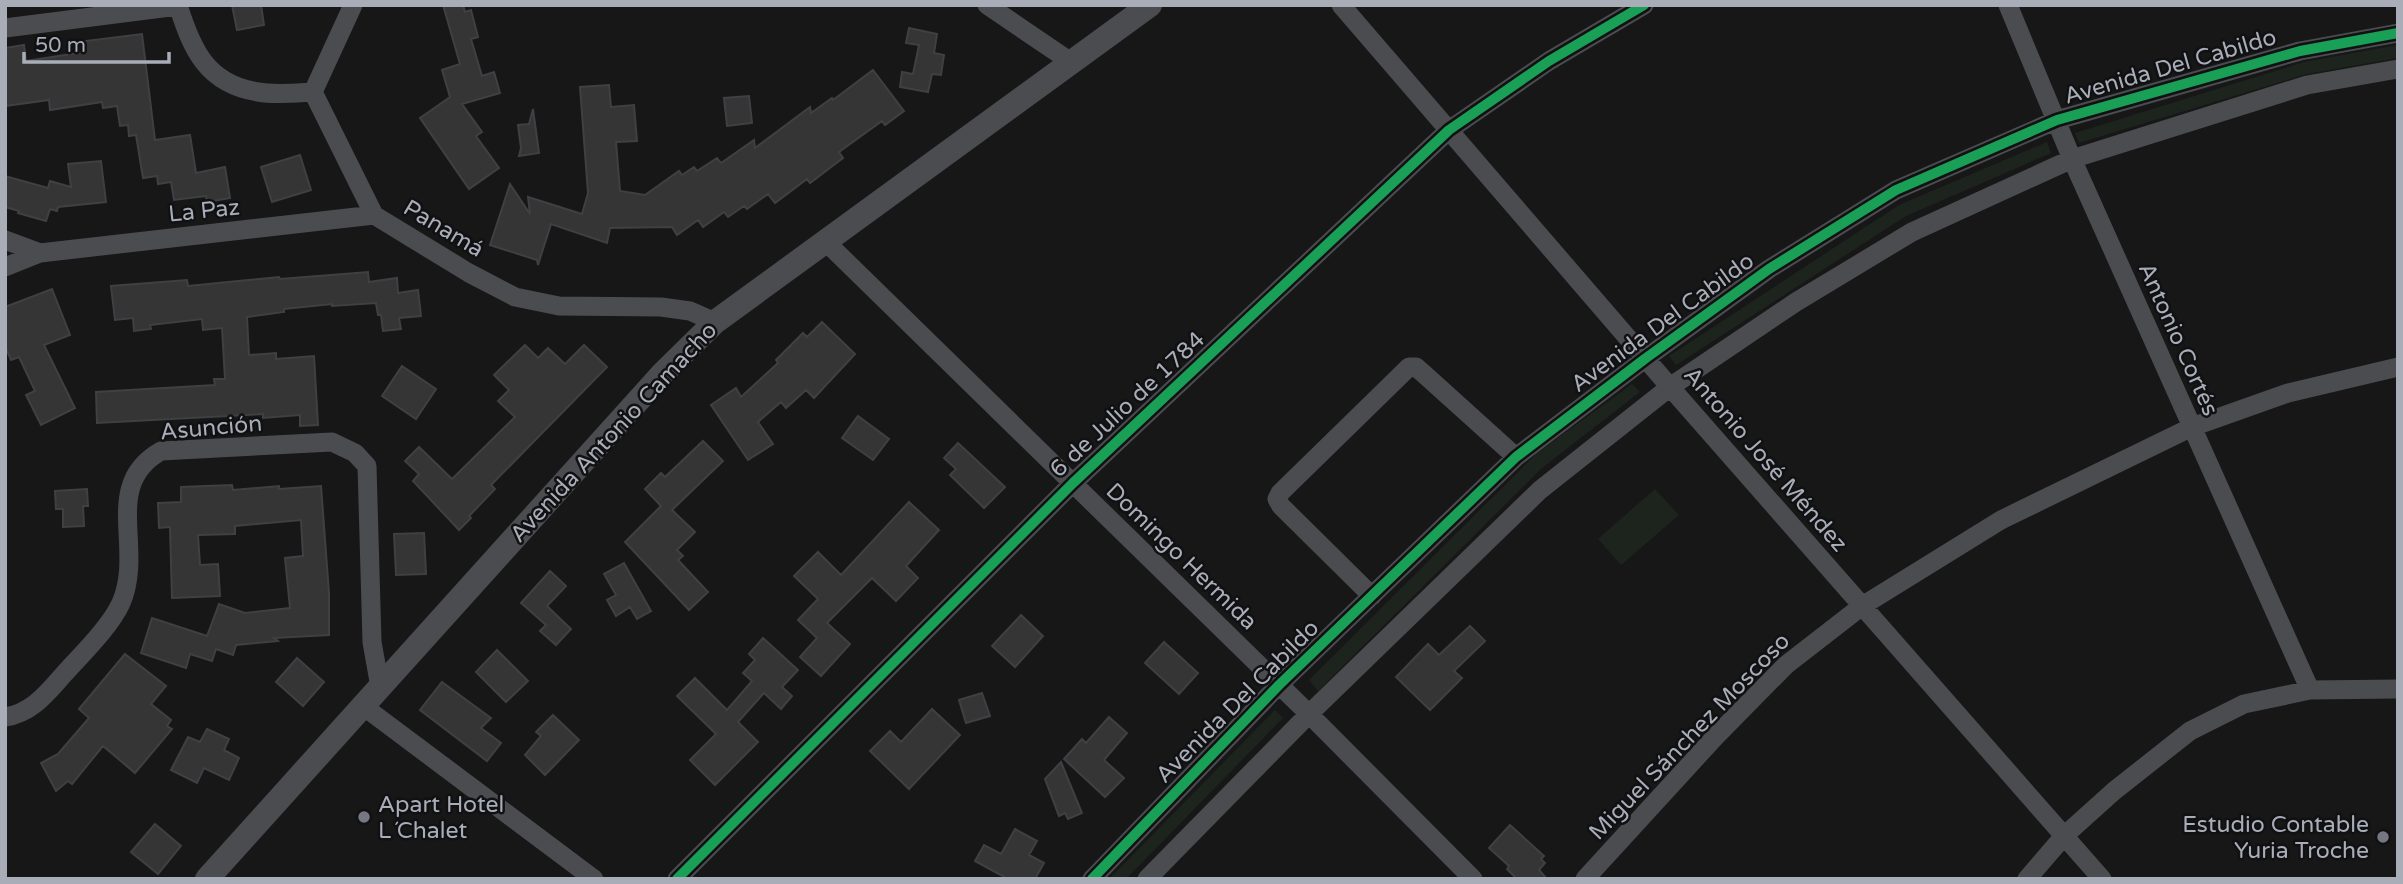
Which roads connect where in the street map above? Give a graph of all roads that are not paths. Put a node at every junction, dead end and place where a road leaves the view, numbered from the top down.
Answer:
1 (353, 5) edge
2 (987, 5) edge
3 (1150, 5) edge
4 (1341, 5) edge
5 (1643, 5) edge
6 (2008, 5) edge
7 (178, 6) edge
8 (58, 13) edge
9 (5, 28) edge
10 (2398, 33) edge
11 (1071, 62) junction
12 (2398, 69) edge
13 (313, 92) junction
14 (2057, 120) junction
15 (1449, 130) junction
16 (2072, 159) junction
17 (374, 215) junction
18 (5, 240) edge
19 (825, 241) junction
20 (40, 253) junction
21 (5, 267) edge
22 (715, 322) junction
23 (1646, 358) junction
24 (2398, 367) edge
25 (1670, 387) junction
26 (2192, 427) junction
27 (1516, 457) junction
28 (1073, 483) junction
29 (1371, 596) junction
30 (1862, 606) junction
31 (1279, 685) junction
32 (380, 687) junction
33 (2398, 688) edge
34 (2310, 691) junction
35 (363, 706) junction
36 (1309, 714) junction
37 (5, 717) edge
38 (2064, 836) junction
39 (207, 879) edge
40 (594, 879) edge
41 (677, 879) edge
42 (1092, 879) edge
43 (1147, 879) edge
44 (1473, 879) edge
45 (1586, 879) edge
46 (2027, 879) edge
47 (2102, 879) edge

1 - 13 street
2 - 11 street
3 - 11 street, Avenida Antonio Camacho
4 - 15 street, Antonio José Méndez
5 - 15 street, 6 de Julio de 1784
6 - 14 street, Antonio Cortés
7 - 8 street
7 - 13 street
8 - 9 street
10 - 14 street, Avenida Del Cabildo
11 - 19 street, Avenida Antonio Camacho
12 - 16 street
13 - 17 street, Panamá
14 - 16 street, Antonio Cortés
14 - 23 street, Avenida Del Cabildo
15 - 23 street, Antonio José Méndez
15 - 28 street, 6 de Julio de 1784
16 - 25 street
16 - 26 street, Antonio Cortés
17 - 20 street, La Paz
17 - 22 street, Panamá
18 - 20 street, La Paz
19 - 22 street, Avenida Antonio Camacho
19 - 28 street, Domingo Hermida
20 - 21 street, La Paz
22 - 32 street, Avenida Antonio Camacho
23 - 25 street, Antonio José Méndez
23 - 27 street, Avenida Del Cabildo
24 - 26 street, Miguel Sánchez Moscoso
25 - 30 street, Antonio José Méndez
25 - 36 street
26 - 30 street, Miguel Sánchez Moscoso
26 - 34 street, Antonio Cortés
27 - 29 street, Avenida Del Cabildo
27 - 29 street
28 - 31 street, Domingo Hermida
28 - 41 street, 6 de Julio de 1784
29 - 31 street, Avenida Del Cabildo
30 - 38 street, Antonio José Méndez
30 - 45 street, Miguel Sánchez Moscoso
31 - 36 street, Domingo Hermida
31 - 42 street, Avenida Del Cabildo
32 - 35 street, Avenida Antonio Camacho
32 - 37 street, Asunción
33 - 34 street
34 - 38 street
35 - 39 street, Avenida Antonio Camacho
35 - 40 street
36 - 43 street
36 - 44 street, Domingo Hermida
38 - 46 street
38 - 47 street, Antonio José Méndez

